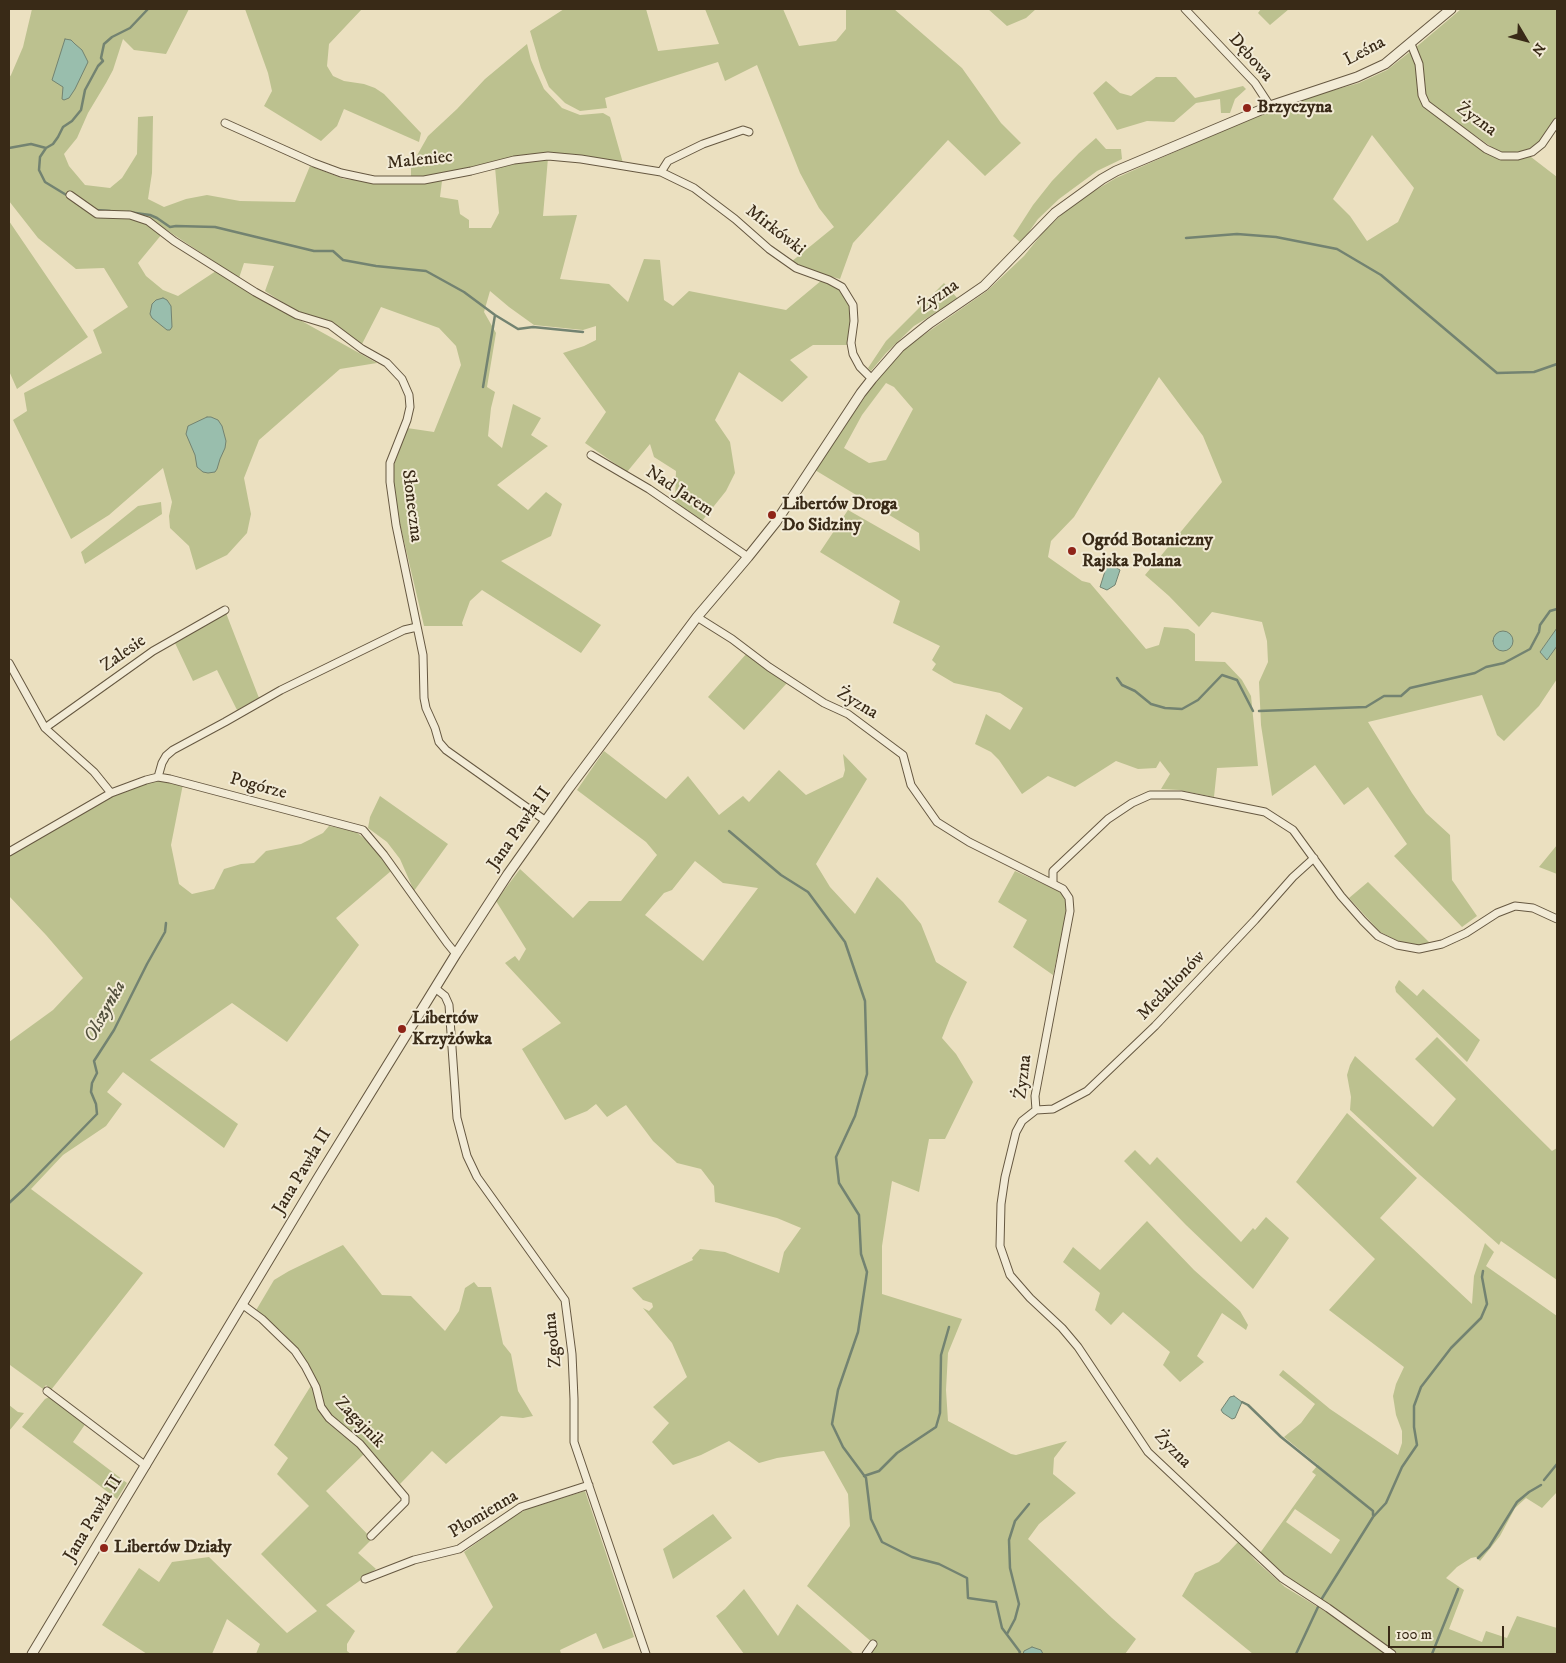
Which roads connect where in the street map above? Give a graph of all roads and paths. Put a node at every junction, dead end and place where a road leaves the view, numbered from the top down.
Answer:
1 (1185, 9) edge
2 (1451, 9) edge
3 (1411, 44) junction
4 (1282, 102) joint
5 (1270, 106) junction
6 (1557, 122) edge
7 (225, 123) dead end
8 (749, 132) dead end
9 (627, 167) joint
10 (661, 172) junction
11 (70, 195) dead end
12 (872, 378) junction
13 (592, 456) dead end
14 (748, 557) junction
15 (225, 610) dead end
16 (697, 618) junction
17 (417, 627) junction
18 (9, 663) edge
19 (620, 719) joint
20 (45, 728) junction
21 (158, 777) junction
22 (111, 793) junction
23 (546, 821) junction
24 (9, 852) edge
25 (1314, 858) junction
26 (1053, 883) junction
27 (1557, 920) edge
28 (456, 954) junction
29 (435, 988) junction
30 (1036, 1110) junction
31 (243, 1305) junction
32 (48, 1391) dead end
33 (146, 1466) junction
34 (590, 1485) junction
35 (371, 1536) dead end
36 (364, 1579) dead end
37 (872, 1644) dead end
38 (34, 1654) edge
39 (646, 1654) edge
40 (866, 1654) edge
41 (1392, 1654) edge

1 - 5 street, Dębowa
2 - 3 street, Leśna
3 - 4 street, Leśna
3 - 6 street, Żyzna
4 - 5 street, Żyzna
5 - 12 street, Żyzna
7 - 9 street, Maleniec
8 - 10 street
9 - 10 street, Mirkówki
10 - 12 street, Mirkówki
11 - 17 street, Słoneczna
12 - 14 street, Żyzna
13 - 14 street, Nad Jarem
14 - 16 street, Żyzna
15 - 20 street, Zalesie
16 - 19 street, Żyzna
16 - 26 street, Żyzna
17 - 21 street
17 - 23 street, Słoneczna
18 - 20 street
19 - 23 street, Jana Pawła II
20 - 22 street
21 - 22 street, Pogórze
21 - 28 street, Pogórze
22 - 24 street, Pogórze
23 - 28 street, Jana Pawła II
25 - 26 street
25 - 27 street
25 - 30 street, Medalionów
26 - 30 street, Żyzna
28 - 29 street, Jana Pawła II
29 - 31 street, Jana Pawła II
29 - 34 street, Zgodna
30 - 41 street, Żyzna
31 - 33 street, Jana Pawła II
31 - 35 street, Zagajnik
32 - 33 street
33 - 38 street, Jana Pawła II
34 - 36 street, Płomienna
34 - 39 street, Zgodna
37 - 40 street

